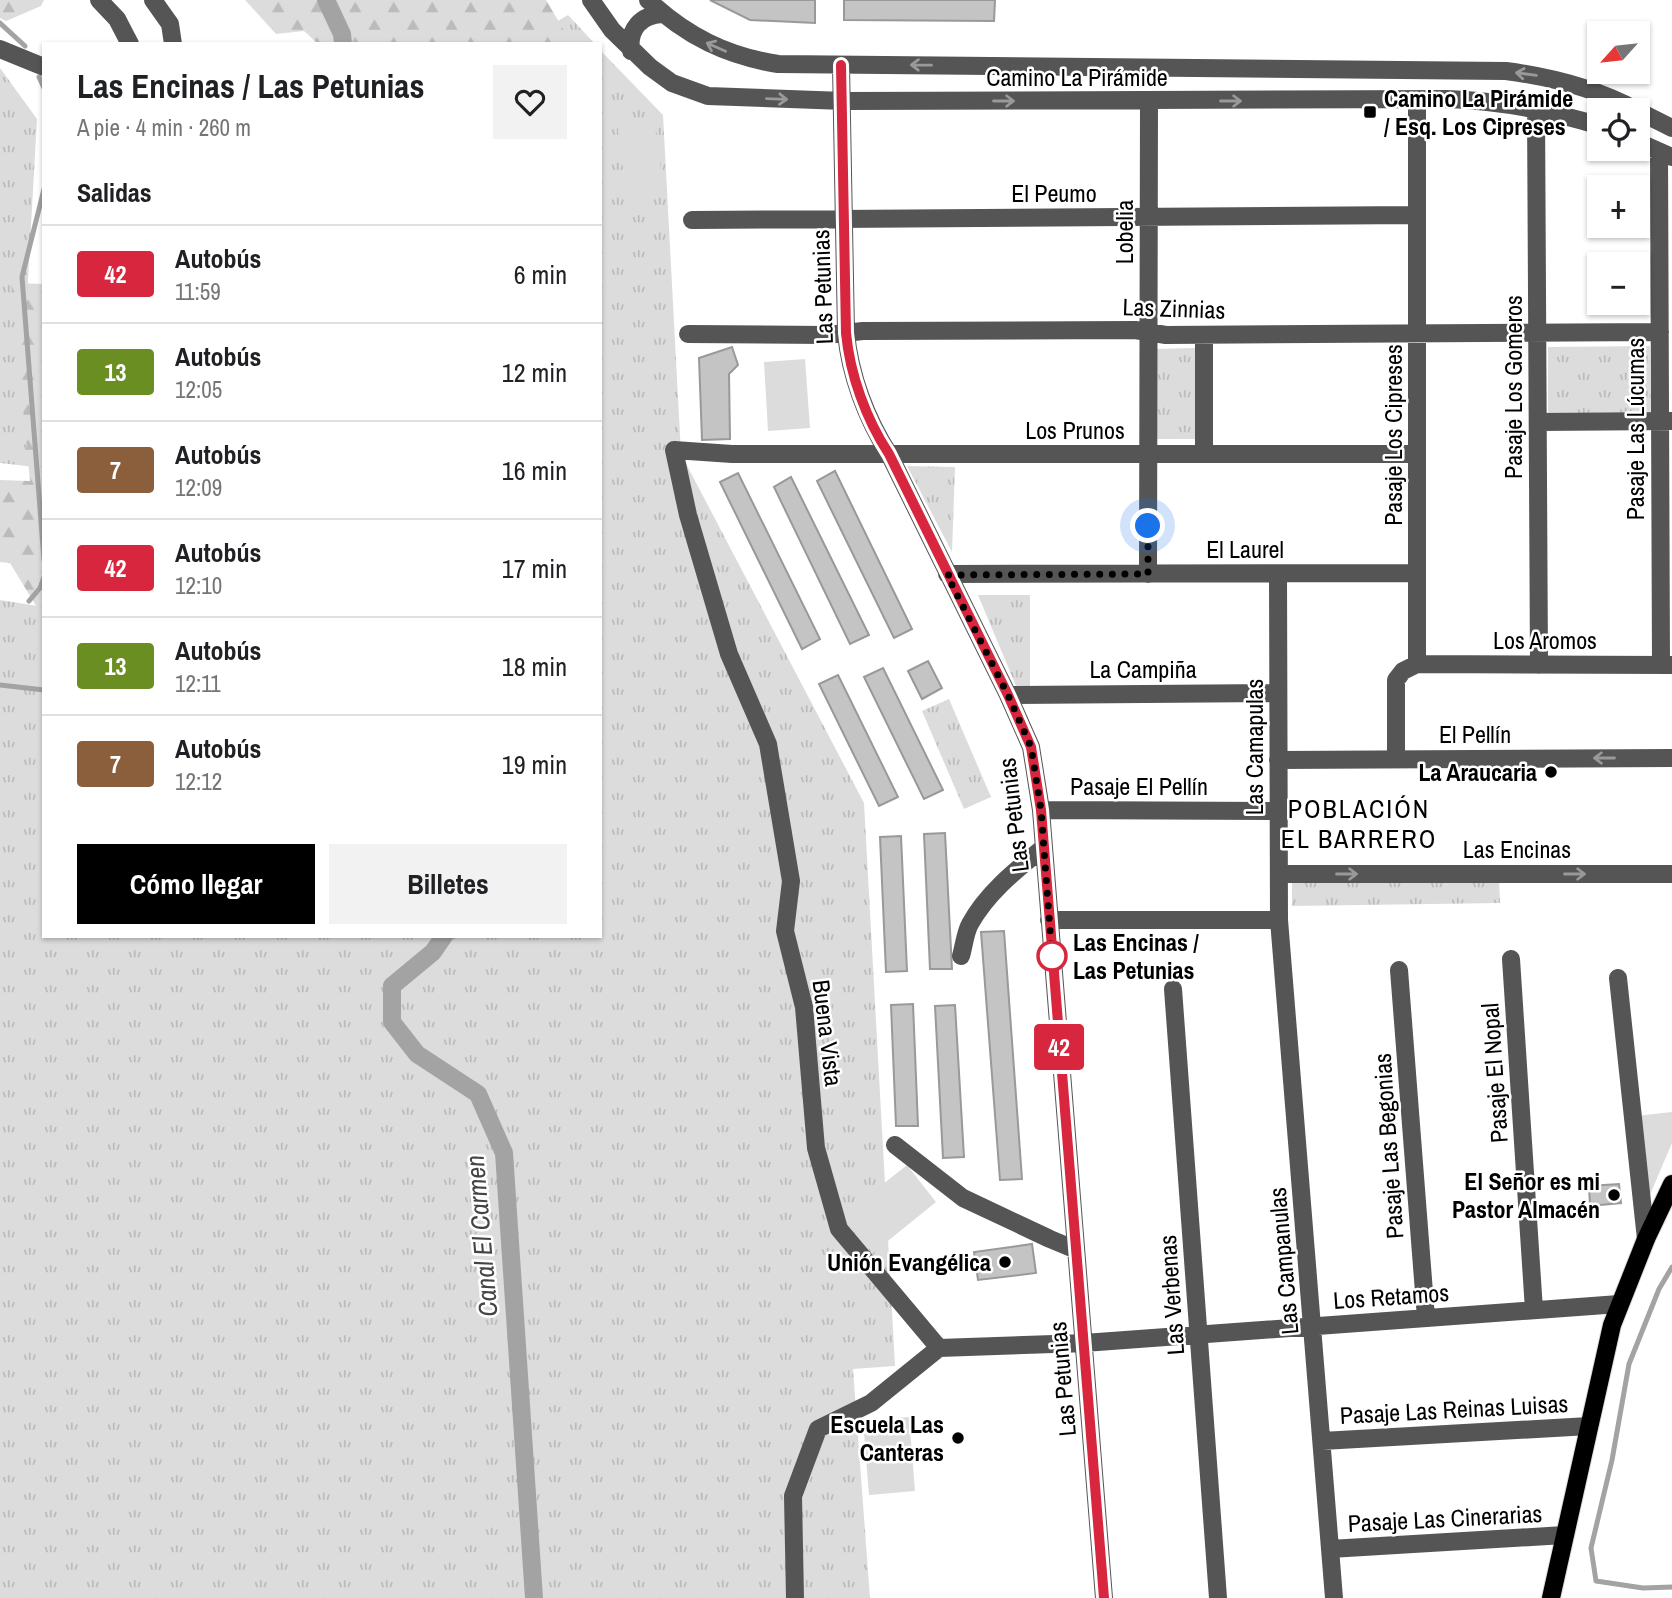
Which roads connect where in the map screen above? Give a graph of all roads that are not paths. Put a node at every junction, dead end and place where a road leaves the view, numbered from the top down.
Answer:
1 (99, 0) edge
2 (153, 0) edge
3 (590, 0) edge
4 (648, 0) edge
5 (662, 14) junction
6 (130, 42) edge
7 (173, 42) edge
8 (0, 50) edge
9 (631, 51) junction
10 (841, 65) junction
11 (42, 66) edge
12 (1608, 98) edge
13 (1417, 100) junction
14 (844, 101) junction
15 (1149, 101) junction
16 (1536, 108) junction
17 (1650, 117) edge
18 (1587, 122) edge
19 (1672, 128) edge
20 (1665, 155) edge
21 (1417, 215) junction
22 (1149, 217) junction
23 (844, 219) junction
24 (692, 220) dead end
25 (1149, 332) junction
26 (1660, 332) junction
27 (846, 333) junction
28 (1417, 333) junction
29 (1537, 333) junction
30 (688, 334) dead end
31 (1204, 335) junction
32 (1666, 421) edge
33 (1538, 422) junction
34 (732, 454) joint
35 (889, 454) junction
36 (1148, 454) junction
37 (1204, 454) junction
38 (1417, 454) junction
39 (1666, 532) edge
40 (1278, 573) junction
41 (1417, 573) junction
42 (1148, 574) junction
43 (947, 575) junction
44 (1417, 664) junction
45 (1666, 665) edge
46 (1539, 666) junction
47 (1278, 693) junction
48 (1008, 695) junction
49 (1672, 758) edge
50 (1278, 760) junction
51 (1396, 760) junction
52 (1041, 810) junction
53 (1279, 811) junction
54 (1043, 848) junction
55 (1279, 874) junction
56 (1672, 874) edge
57 (1049, 920) junction
58 (1279, 920) junction
59 (961, 956) dead end
60 (1511, 959) dead end
61 (1399, 970) dead end
62 (1618, 978) dead end
63 (1173, 989) dead end
64 (895, 1145) dead end
65 (1672, 1184) edge
66 (1646, 1240) junction
67 (1074, 1249) junction
68 (1619, 1304) junction
69 (1534, 1310) junction
70 (1426, 1318) junction
71 (1313, 1326) junction
72 (1198, 1335) junction
73 (1084, 1343) junction
74 (939, 1348) junction
75 (1589, 1426) junction
76 (1322, 1440) junction
77 (1564, 1535) junction
78 (1330, 1549) junction
79 (795, 1598) edge
80 (1104, 1598) edge
81 (1218, 1598) edge
82 (1334, 1598) edge
83 (1551, 1598) edge

1 - 6 street
2 - 7 street
3 - 9 street, Camino La Pirámide
4 - 5 street, Camino La Pirámide
5 - 9 street
10 -> 5 street, Camino La Pirámide
8 - 11 street
9 -> 14 street, Camino La Pirámide
12 -> 10 street, Camino La Pirámide
10 - 14 street, Las Petunias
15 -> 13 street, Camino La Pirámide
13 - 16 street, Camino La Pirámide
13 - 21 street, Pasaje Los Cipreses
14 -> 15 street, Camino La Pirámide
14 - 23 street, Las Petunias
15 - 22 street, Lobelia
16 - 18 street, Camino La Pirámide
16 - 29 street, Pasaje Los Gomeros
17 - 19 street, Camino La Pirámide
20 - 26 street, Pasaje Las Lúcumas
21 - 22 street, El Peumo
21 - 28 street, Pasaje Los Cipreses
22 - 23 street, El Peumo
22 - 25 street, Lobelia
23 - 24 street, El Peumo
23 - 27 street, Las Petunias
25 - 27 street, Las Zinnias
25 - 31 street, Las Zinnias
25 - 36 street, Lobelia
26 - 29 street, Las Zinnias
26 - 32 street, Pasaje Las Lúcumas
27 - 30 street, Las Zinnias
27 - 35 street, Las Petunias
28 - 29 street, Las Zinnias
28 - 31 street, Las Zinnias
28 - 38 street, Pasaje Los Cipreses
29 - 33 street, Pasaje Los Gomeros
31 - 37 street
32 - 33 street
32 - 39 street, Pasaje Las Lúcumas
33 - 46 street, Pasaje Los Gomeros
34 - 35 street, Los Prunos
34 - 74 street, Buena Vista
35 - 36 street, Los Prunos
35 - 43 street, Las Petunias
36 - 37 street, Los Prunos
36 - 42 street, Lobelia
37 - 38 street, Los Prunos
38 - 41 street, Pasaje Los Cipreses
39 - 45 street, Pasaje Las Lúcumas
40 - 41 street, El Laurel
40 - 42 street, El Laurel
40 - 47 street, Las Camapulas
41 - 44 street, Pasaje Los Cipreses
42 - 43 street, El Laurel
43 - 48 street, Las Petunias
44 - 46 street, Los Aromos
44 - 51 street
45 - 46 street, Los Aromos
47 - 48 street, La Campiña
47 - 50 street, Las Camapulas
48 - 52 street, Las Petunias
49 -> 51 street, El Pellín
50 - 51 street, El Pellín
50 - 53 street, Las Camapulas
52 - 53 street, Pasaje El Pellín
52 - 54 street, Las Petunias
53 - 55 street, Las Camapulas
54 - 57 street, Las Petunias
54 - 59 street
55 -> 56 street, Las Encinas
55 - 58 street, Las Camapulas
57 - 58 street
57 - 67 street, Las Petunias
58 - 71 street, Las Campanulas
60 - 69 street, Pasaje El Nopal
61 - 70 street, Pasaje Las Begonias
62 - 66 street
63 - 72 street, Las Verbenas
64 - 67 street
65 - 66 main road
66 - 68 main road
67 - 73 street, Las Petunias
68 - 69 street, Los Retamos
68 - 75 main road
69 - 70 street, Los Retamos
70 - 71 street, Los Retamos
71 - 72 street, Los Retamos
71 - 76 street, Las Campanulas
72 - 73 street, Los Retamos
72 - 81 street, Las Verbenas
73 - 74 street
73 - 80 street, Las Petunias
74 - 79 street
75 - 76 street, Pasaje Las Reinas Luisas
75 - 77 main road
76 - 78 street, Las Campanulas
77 - 78 street, Pasaje Las Cinerarias
77 - 83 main road
78 - 82 street, Las Campanulas

